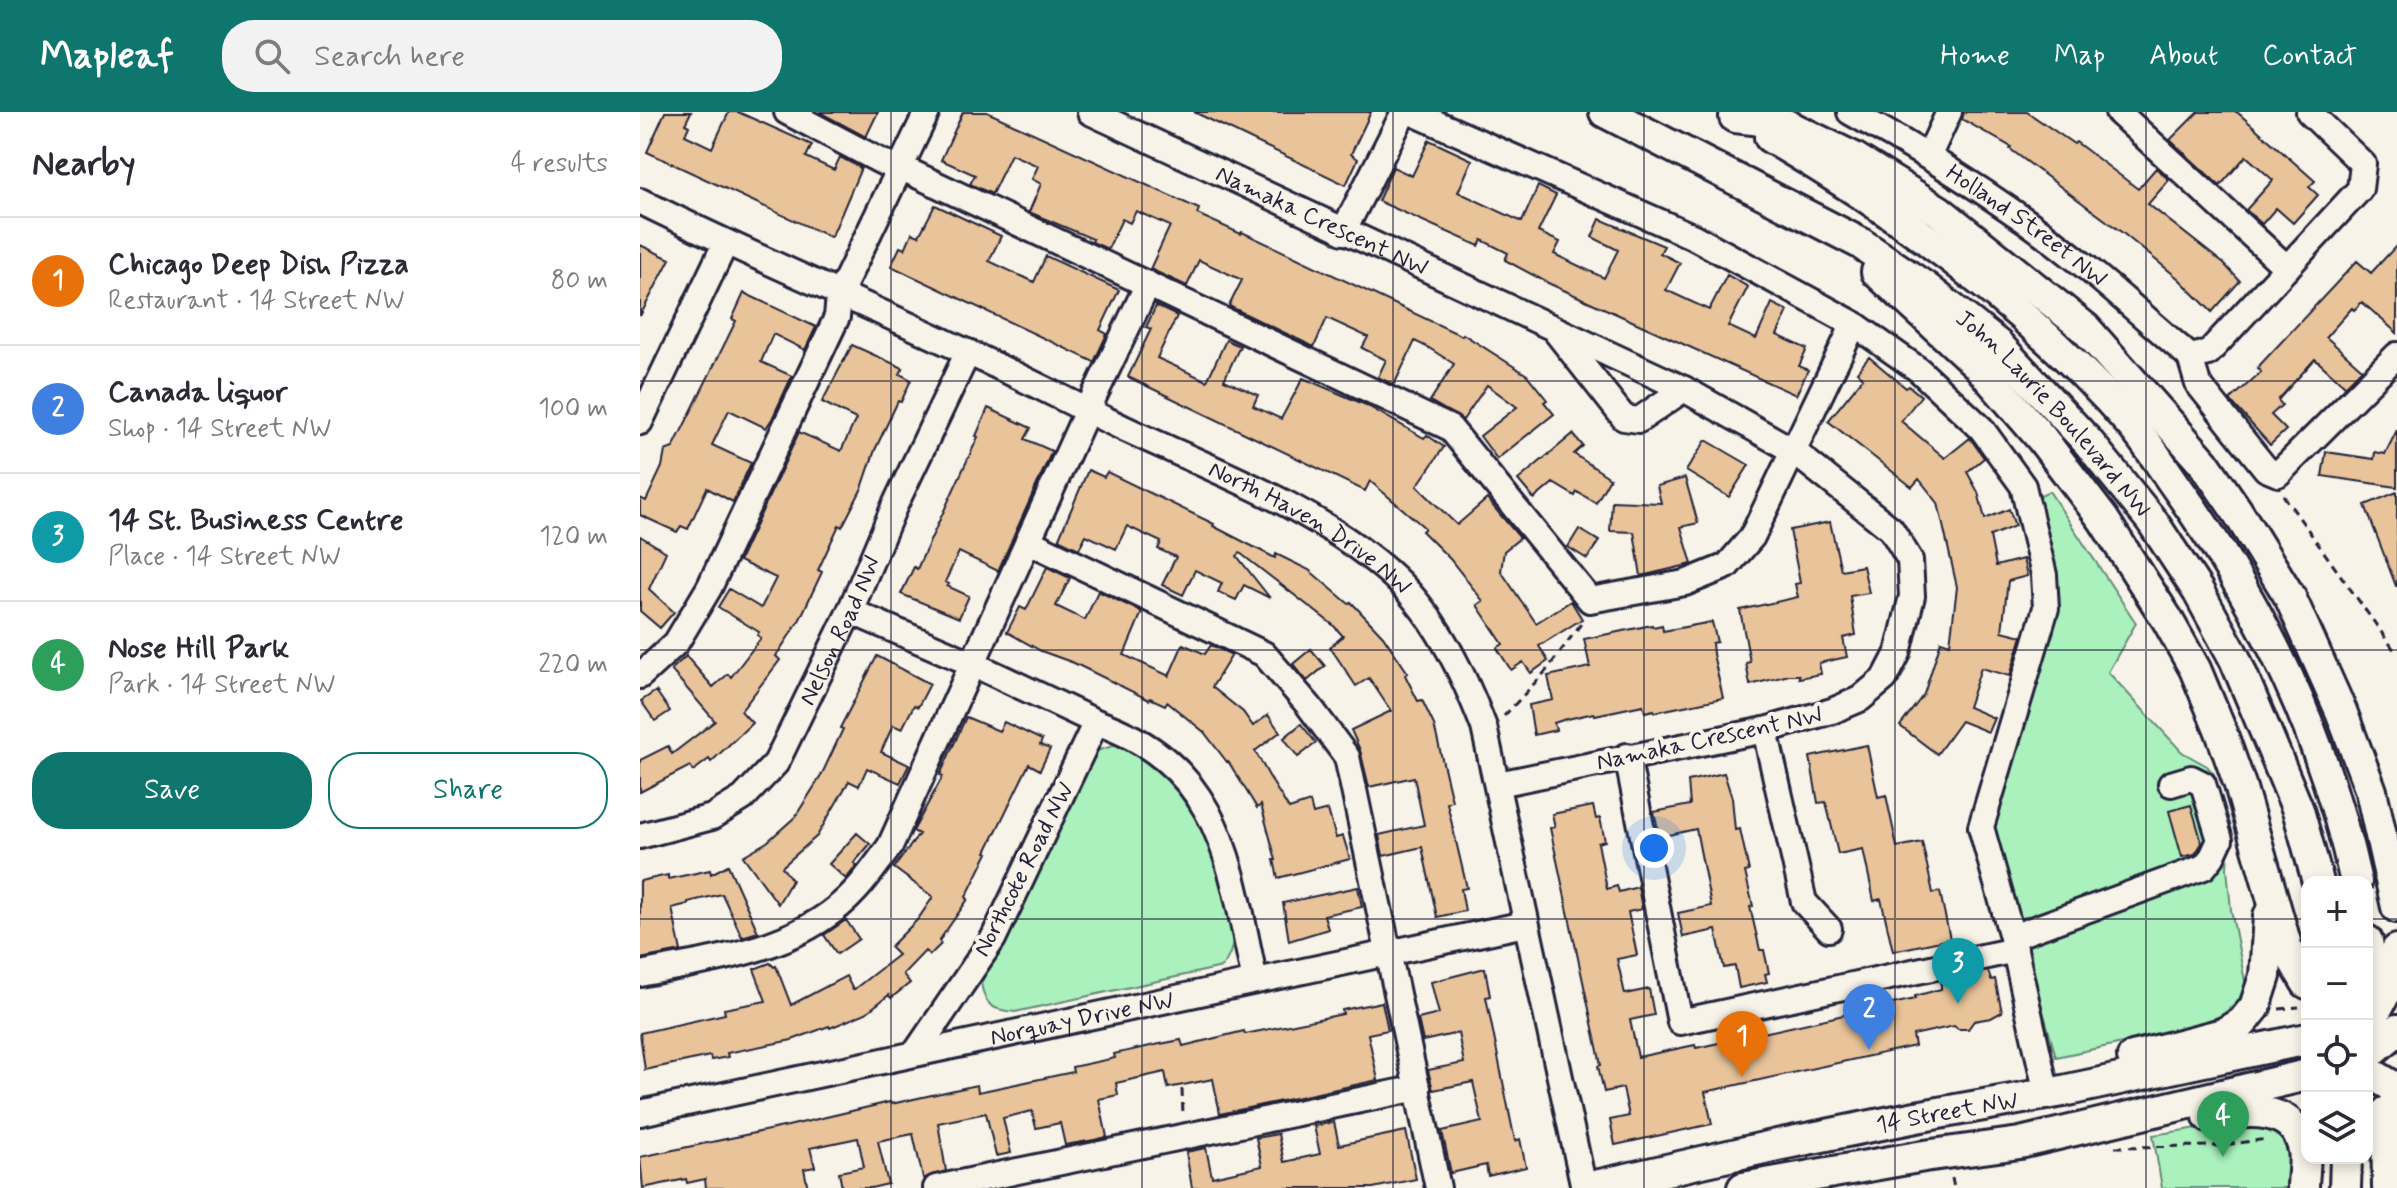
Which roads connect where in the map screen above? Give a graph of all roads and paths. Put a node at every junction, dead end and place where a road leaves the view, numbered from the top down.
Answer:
1 (787, 112) edge
2 (927, 112) edge
3 (1090, 112) edge
4 (1404, 112) edge
5 (1411, 112) edge
6 (1605, 112) edge
7 (1850, 112) edge
8 (1949, 112) edge
9 (2118, 112) edge
10 (2309, 112) edge
11 (1730, 115) edge
12 (1929, 155) junction
13 (902, 168) junction
14 (640, 201) edge
15 (1343, 232) junction
16 (1860, 243) junction
17 (725, 244) junction
18 (2287, 268) junction
19 (1148, 284) junction
20 (839, 295) junction
21 (1854, 324) junction
22 (1554, 329) junction
23 (968, 352) junction
24 (2397, 355) edge
25 (2190, 357) junction
26 (1684, 389) junction
27 (1087, 411) junction
28 (640, 422) edge
29 (1792, 450) junction
30 (2278, 474) junction
31 (1028, 541) junction
32 (1600, 598) junction
33 (850, 611) junction
34 (2397, 654) edge
35 (971, 663) junction
36 (640, 676) edge
37 (1096, 722) junction
38 (1484, 727) junction
39 (1765, 730) junction
40 (1627, 756) junction
41 (1498, 784) junction
42 (2171, 784) dead end
43 (640, 836) edge
44 (2316, 876) edge
45 (2354, 876) edge
46 (2270, 893) junction
47 (2397, 907) edge
48 (1525, 924) junction
49 (1829, 929) dead end
50 (2013, 944) junction
51 (2397, 950) edge
52 (1390, 953) junction
53 (2301, 973) edge
54 (640, 974) edge
55 (1255, 981) junction
56 (2301, 1007) edge
57 (2268, 1010) dead end
58 (2381, 1039) edge
59 (2301, 1041) edge
60 (916, 1052) junction
61 (2373, 1075) edge
62 (2301, 1076) edge
63 (1418, 1088) junction
64 (2055, 1092) junction
65 (2392, 1102) edge
66 (640, 1113) edge
67 (2109, 1134) junction
68 (2301, 1137) edge
69 (2270, 1139) dead end
70 (2305, 1164) edge
71 (2346, 1164) edge
72 (1952, 1174) dead end
73 (936, 1188) edge
74 (1438, 1188) edge
75 (1586, 1188) edge
76 (1743, 1188) edge
77 (1954, 1188) edge
78 (2303, 1188) edge
79 (2345, 1188) edge
80 (2388, 1188) edge

1 - 13 street
2 - 13 street
3 - 15 street, Namaka Crescent NW
4 - 15 street
5 - 21 street
6 - 16 main road, John Laurie Boulevard NW
7 - 12 street, Holland Street NW
8 - 12 street
9 - 18 street
10 - 18 street
11 - 45 main road, John Laurie Boulevard NW
11 - 47 main road
12 - 25 street, Holland Street NW
13 - 19 street
13 - 20 street
14 - 17 street, North Haven Drive NW
15 - 22 street, Namaka Crescent NW
16 - 44 main road, John Laurie Boulevard NW
16 - 46 main road
17 - 20 street, North Haven Drive NW
17 - 28 street
18 - 25 street
19 - 27 street
19 - 32 street
20 - 23 street, North Haven Drive NW
20 - 36 street
21 - 29 street
21 - 50 street
22 - 26 street, Namaka Crescent NW
22 - 26 street, Namaka Crescent NW
23 - 27 street, North Haven Drive NW
23 - 33 street, Nelson Road NW
24 - 30 street
25 - 30 street
26 - 29 street, Namaka Crescent NW
27 - 31 street
27 - 38 street, North Haven Drive NW
29 - 32 street
29 - 39 street, Namaka Crescent NW
30 - 34 path
31 - 35 street
31 - 52 street
32 - 38 path
33 - 35 street
33 - 43 street, Nelson Road NW
35 - 37 street
35 - 54 street
37 - 55 street
37 - 60 street, Northcote Road NW
38 - 41 street, North Haven Drive NW
39 - 40 street, Namaka Crescent NW
39 - 49 street
40 - 41 street, Namaka Crescent NW
40 - 50 street
41 - 48 street, North Haven Drive NW
42 - 50 street
46 - 53 main road
46 - 64 main road
48 - 52 street, Norquay Drive NW
48 - 75 street, North Haven Drive NW
50 - 64 street
51 - 58 main road
52 - 55 street, Norquay Drive NW
52 - 63 street
55 - 60 street, Norquay Drive NW
56 - 57 path
59 - 64 main road, 14 Street NW
60 - 66 street, Norquay Drive NW
61 - 65 main road
62 - 67 main road, 14 Street NW
63 - 73 street
63 - 74 street
64 - 75 main road, 14 Street NW
65 - 80 main road
67 - 68 main road
67 - 69 path
67 - 76 main road, 14 Street NW
70 - 78 main road
71 - 79 main road
72 - 77 path

